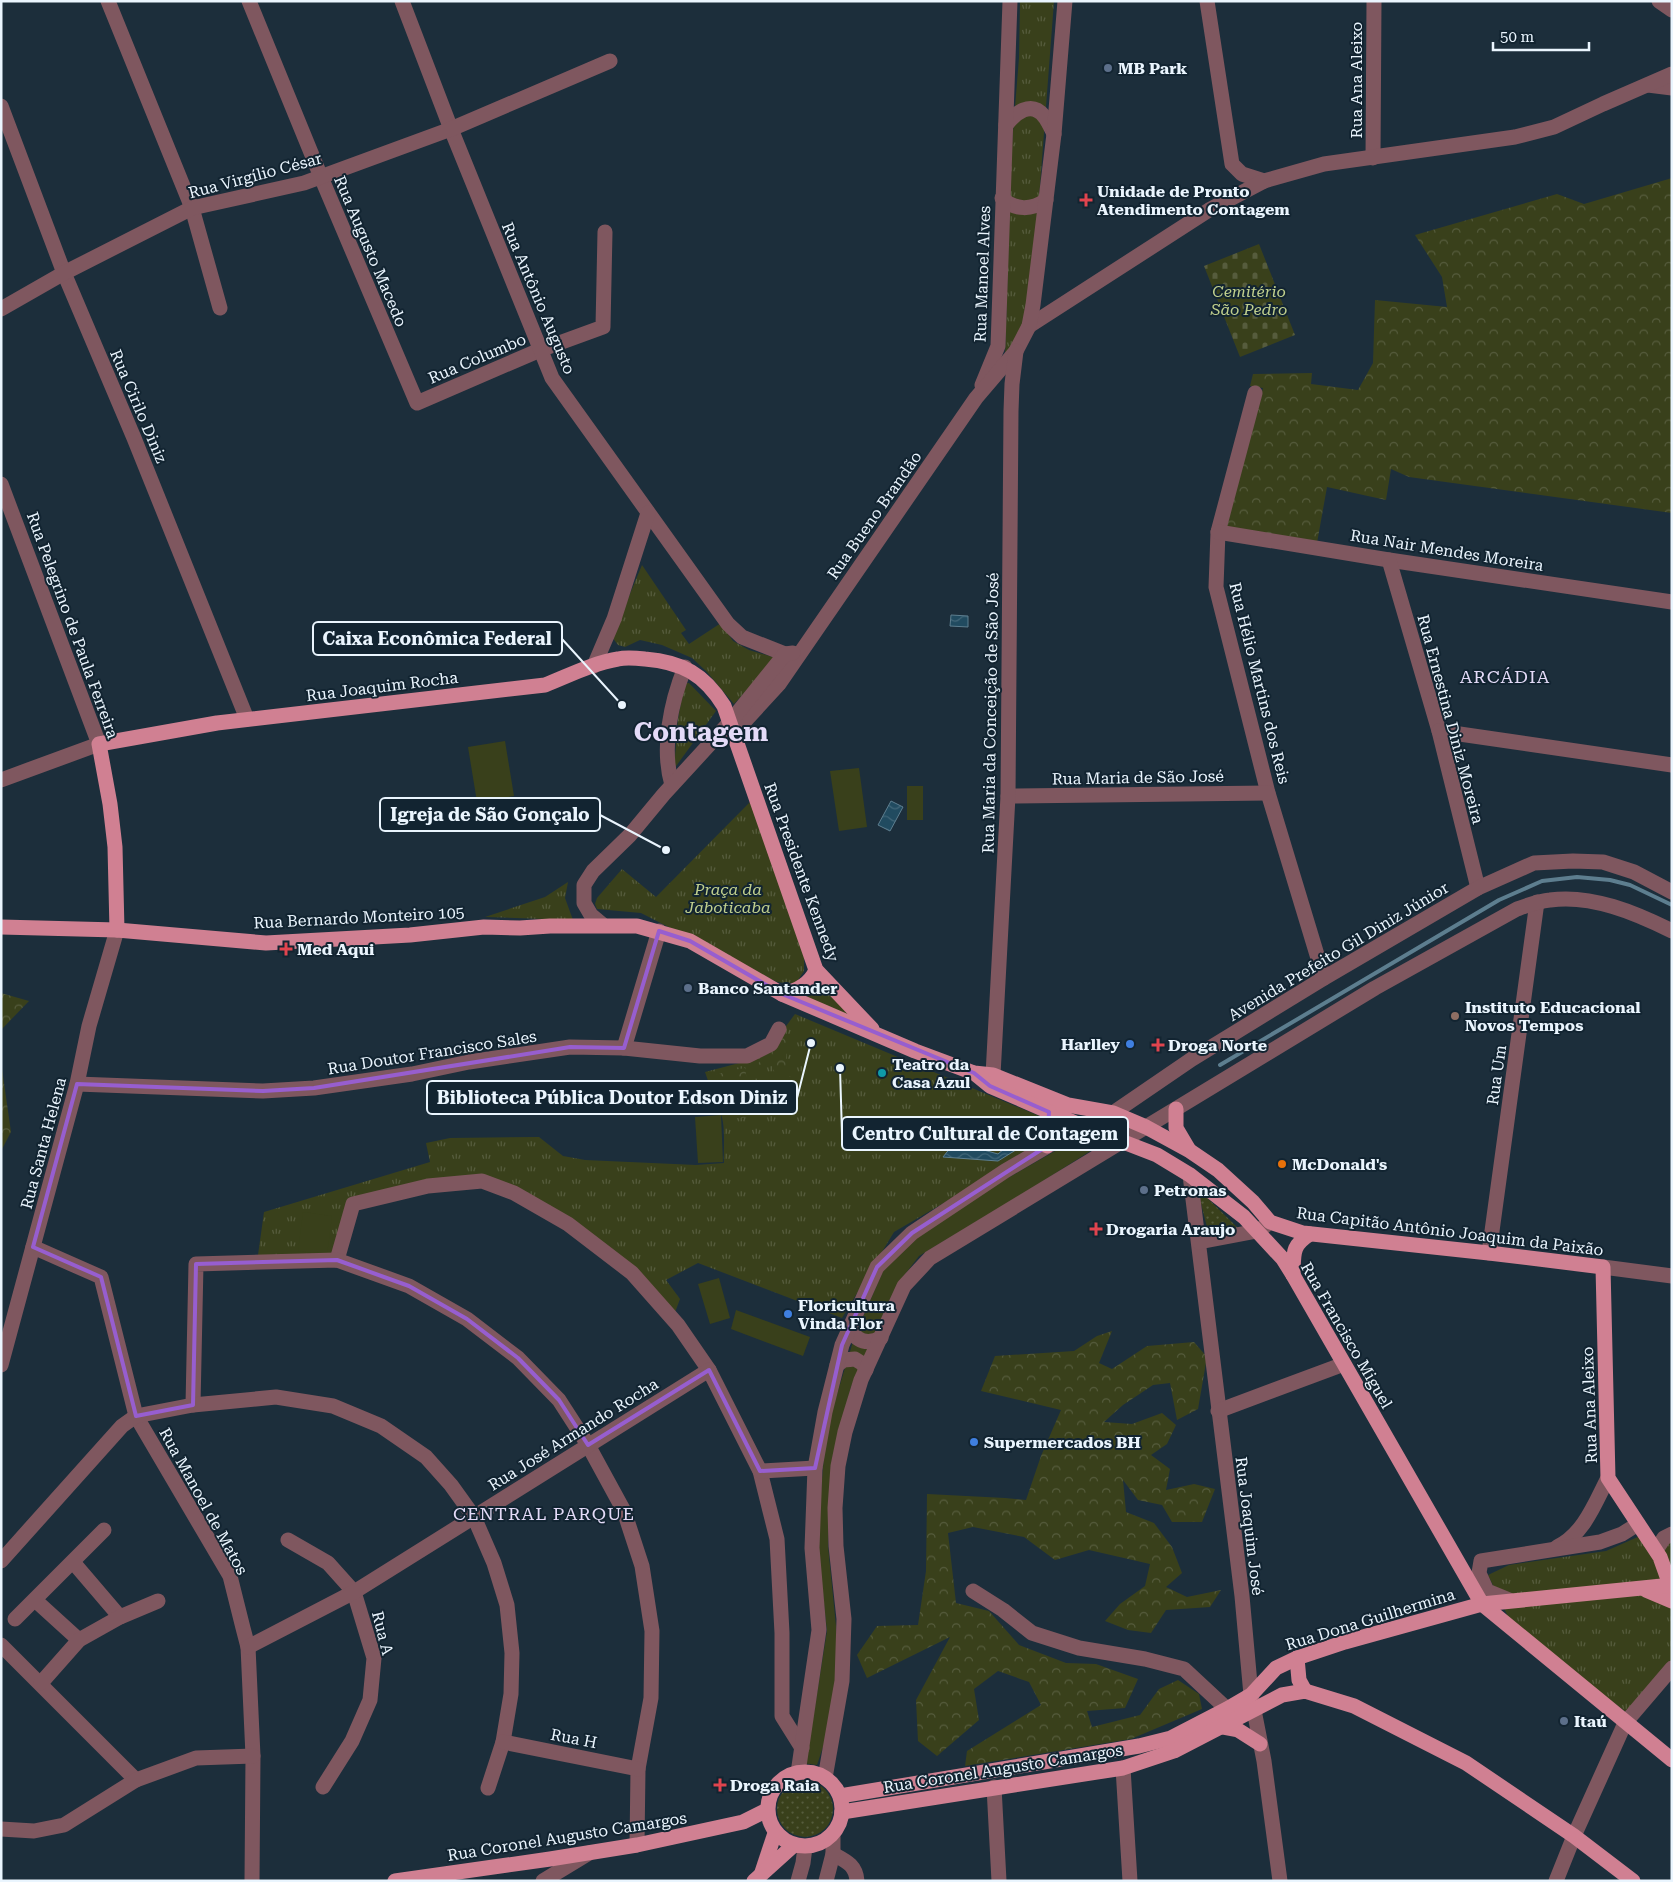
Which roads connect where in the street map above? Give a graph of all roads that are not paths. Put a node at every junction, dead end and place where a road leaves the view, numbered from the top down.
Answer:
1 (108, 1) edge
2 (249, 1) edge
3 (402, 1) edge
4 (1010, 1) edge
5 (1207, 1) edge
6 (1374, 1) edge
7 (1659, 1) edge
8 (1065, 3) edge
9 (1672, 10) edge
10 (610, 61) dead end
11 (1672, 74) edge
12 (1646, 85) junction
13 (1672, 88) edge
14 (1, 106) edge
15 (1006, 125) junction
16 (452, 129) junction
17 (1054, 134) junction
18 (1373, 158) junction
19 (321, 177) junction
20 (1264, 182) junction
21 (1002, 198) junction
22 (1046, 200) junction
23 (192, 208) junction
24 (604, 232) dead end
25 (64, 273) junction
26 (220, 308) dead end
27 (1, 309) edge
28 (1029, 326) junction
29 (540, 350) junction
30 (1016, 351) junction
31 (1255, 393) dead end
32 (976, 398) junction
33 (417, 403) joint
34 (1, 484) edge
35 (648, 513) junction
36 (1218, 532) junction
37 (1388, 560) junction
38 (1672, 602) edge
39 (606, 640) junction
40 (792, 654) junction
41 (618, 658) junction
42 (594, 666) junction
43 (685, 667) junction
44 (247, 719) junction
45 (732, 728) junction
46 (1439, 731) junction
47 (99, 744) junction
48 (1672, 765) edge
49 (1, 780) edge
50 (672, 785) junction
51 (1268, 793) junction
52 (1008, 796) junction
53 (1478, 888) junction
54 (1672, 892) edge
55 (1537, 902) junction
56 (602, 925) junction
57 (1, 927) edge
58 (117, 930) junction
59 (660, 931) junction
60 (1672, 932) edge
61 (816, 970) junction
62 (1324, 978) junction
63 (782, 994) junction
64 (779, 1028) dead end
65 (877, 1033) junction
66 (624, 1048) junction
67 (974, 1073) junction
68 (993, 1075) junction
69 (77, 1084) junction
70 (1176, 1108) junction
71 (1049, 1112) junction
72 (1113, 1113) junction
73 (1082, 1126) junction
74 (1146, 1127) junction
75 (1121, 1141) junction
76 (1047, 1146) junction
77 (1190, 1151) junction
78 (1190, 1175) junction
79 (1270, 1222) junction
80 (1258, 1231) junction
81 (1310, 1234) junction
82 (1199, 1242) junction
83 (33, 1247) junction
84 (1489, 1253) junction
85 (337, 1260) junction
86 (1602, 1267) junction
87 (1293, 1275) junction
88 (1672, 1276) edge
89 (849, 1329) junction
90 (880, 1338) junction
91 (1344, 1364) junction
92 (1, 1365) edge
93 (837, 1365) junction
94 (709, 1370) junction
95 (866, 1370) junction
96 (194, 1405) junction
97 (1218, 1411) junction
98 (136, 1416) junction
99 (588, 1445) junction
100 (814, 1468) junction
101 (760, 1471) junction
102 (1608, 1478) junction
103 (474, 1516) junction
104 (1638, 1524) junction
105 (104, 1530) dead end
106 (1672, 1534) edge
107 (288, 1540) dead end
108 (1554, 1549) junction
109 (1656, 1550) junction
110 (1, 1561) edge
111 (1481, 1561) junction
112 (73, 1562) junction
113 (1459, 1564) junction
114 (1671, 1586) edge
115 (1642, 1589) junction
116 (973, 1591) dead end
117 (354, 1592) junction
118 (34, 1600) junction
119 (1510, 1600) junction
120 (1672, 1601) edge
121 (158, 1602) dead end
122 (1482, 1604) junction
123 (120, 1617) junction
124 (15, 1619) dead end
125 (79, 1640) junction
126 (1, 1645) edge
127 (248, 1647) junction
128 (1297, 1658) junction
129 (1672, 1668) edge
130 (41, 1683) junction
131 (1305, 1691) junction
132 (1251, 1695) junction
133 (1227, 1709) junction
134 (1255, 1711) junction
135 (1624, 1723) junction
136 (1222, 1727) junction
137 (503, 1742) junction
138 (1260, 1744) junction
139 (802, 1748) junction
140 (253, 1756) junction
141 (1672, 1760) edge
142 (1123, 1768) junction
143 (638, 1769) junction
144 (798, 1773) junction
145 (825, 1778) junction
146 (136, 1780) junction
147 (323, 1787) dead end
148 (994, 1787) junction
149 (488, 1788) dead end
150 (840, 1796) junction
151 (767, 1810) junction
152 (842, 1812) junction
153 (743, 1822) junction
154 (1, 1829) edge
155 (774, 1831) junction
156 (833, 1835) junction
157 (1574, 1836) junction
158 (637, 1845) junction
159 (799, 1846) junction
160 (589, 1853) junction
161 (834, 1854) junction
162 (758, 1877) edge
163 (252, 1881) edge
164 (395, 1881) edge
165 (543, 1881) edge
166 (798, 1881) edge
167 (826, 1881) edge
168 (857, 1881) edge
169 (999, 1881) edge
170 (1130, 1881) edge
171 (1280, 1881) edge
172 (1556, 1881) edge
173 (1633, 1881) edge

1 - 23 street
2 - 19 street, Rua Augusto Macedo
3 - 16 street, Rua Antônio Augusto
4 - 15 street, Rua Manoel Alves
5 - 20 street
6 - 18 street, Rua Ana Aleixo
7 - 9 street
8 - 17 street
10 - 16 street, Rua Virgílio César
11 - 12 street
12 - 13 street
12 - 18 street
14 - 25 street, Rua Cirilo Diniz
15 - 17 street
15 - 21 street, Rua Manoel Alves
16 - 19 street, Rua Virgílio César
16 - 29 street, Rua Antônio Augusto
17 - 22 street
18 - 20 street
19 - 23 street, Rua Virgílio César
19 - 33 street, Rua Augusto Macedo
20 - 28 street
21 - 22 street
21 - 32 street, Rua Manoel Alves
22 - 28 street
23 - 25 street, Rua Virgílio César
23 - 26 street
24 - 29 street, Rua Columbo
25 - 27 street, Rua Virgílio César
25 - 44 street, Rua Cirilo Diniz
28 - 30 street
29 - 33 street, Rua Columbo
29 - 35 street, Rua Antônio Augusto
30 - 32 street
30 - 52 street, Rua Maria da Conceição de São José
31 - 36 street, Rua Hélio Martins dos Reis
32 - 40 street, Rua Bueno Brandão
34 - 47 street, Rua Pelegrino de Paula Ferreira
35 - 39 street
35 - 40 street, Rua Antônio Augusto
36 - 37 street, Rua Nair Mendes Moreira
36 - 51 street, Rua Hélio Martins dos Reis
37 - 38 street, Rua Nair Mendes Moreira
37 - 46 street, Rua Ernestina Diniz Moreira
39 - 41 street
39 - 42 street
40 - 45 street, Rua Bueno Brandão
41 - 42 main road, Rua Joaquim Rocha
41 - 43 main road, Rua Joaquim Rocha
42 - 44 main road, Rua Joaquim Rocha
43 - 45 main road, Rua Joaquim Rocha
43 - 50 street
44 - 47 main road, Rua Joaquim Rocha
45 - 50 street, Rua Bueno Brandão
45 - 61 main road, Rua Presidente Kennedy
46 - 48 street
46 - 53 street, Rua Ernestina Diniz Moreira
47 - 49 street, Rua Joaquim Rocha
47 - 58 main road, Rua Pelegrino de Paula Ferreira
50 - 56 street, Rua Bueno Brandão
51 - 52 street, Rua Maria de São José
51 - 62 street, Rua Hélio Martins dos Reis
52 - 68 street, Rua Maria da Conceição de São José
53 - 54 street, Avenida Prefeito Gil Diniz Júnior
53 - 62 street, Avenida Prefeito Gil Diniz Júnior
55 - 60 street
55 - 70 street
55 - 84 street, Rua Um
56 - 58 main road, Rua Bernardo Monteiro 105
56 - 59 main road, Rua Bernardo Monteiro 105
57 - 58 main road, Rua Bernardo Monteiro 105
58 - 69 street, Rua Santa Helena
59 - 63 main road, Rua Bernardo Monteiro 105
59 - 66 street
61 - 63 main road
61 - 65 main road, Rua Presidente Kennedy
62 - 72 street, Avenida Prefeito Gil Diniz Júnior
63 - 65 main road, Rua Bernardo Monteiro 105
64 - 66 street, Rua Doutor Francisco Sales
65 - 67 main road, Rua Bernardo Monteiro 105
66 - 69 street, Rua Doutor Francisco Sales
67 - 68 main road
67 - 71 main road, Rua Francisco Miguel
68 - 72 main road
69 - 83 street, Rua Santa Helena
70 - 74 street
70 - 77 main road
71 - 73 main road, Rua Francisco Miguel
71 - 76 main road
72 - 73 street, Avenida Prefeito Gil Diniz Júnior
72 - 74 main road
73 - 75 main road, Rua Francisco Miguel
73 - 76 street, Avenida Prefeito Gil Diniz Júnior
74 - 75 street
74 - 77 main road
75 - 78 main road, Rua Francisco Miguel
75 - 90 street
76 - 89 street, Avenida Prefeito Gil Diniz Júnior
77 - 79 main road
78 - 80 main road, Rua Francisco Miguel
78 - 82 street, Rua Joaquim José
79 - 80 street
79 - 81 main road, Rua Capitão Antônio Joaquim da Paixão
80 - 82 street
80 - 87 main road, Rua Francisco Miguel
81 - 84 main road, Rua Capitão Antônio Joaquim da Paixão
81 - 87 main road
82 - 97 street, Rua Joaquim José
83 - 92 street, Rua Santa Helena
83 - 98 street, Rua Manoel de Matos
84 - 86 main road, Rua Capitão Antônio Joaquim da Paixão
85 - 94 street
85 - 96 street
85 - 99 street
86 - 88 street, Rua Capitão Antônio Joaquim da Paixão
86 - 102 main road, Rua Ana Aleixo
87 - 91 main road, Rua Francisco Miguel
89 - 90 street
89 - 93 street, Avenida Prefeito Gil Diniz Júnior
90 - 95 street
91 - 97 street
91 - 113 main road, Rua Francisco Miguel
93 - 95 street
93 - 100 street, Avenida Prefeito Gil Diniz Júnior
94 - 99 street, Rua José Armando Rocha
94 - 101 street
95 - 145 street
96 - 98 street
96 - 103 street
97 - 132 street, Rua Joaquim José
98 - 110 street
98 - 127 street, Rua Manoel de Matos
99 - 103 street, Rua José Armando Rocha
99 - 143 street
100 - 101 street
100 - 139 street, Avenida Prefeito Gil Diniz Júnior
101 - 139 street
102 - 104 main road, Rua Ana Aleixo
102 - 108 street
103 - 117 street, Rua José Armando Rocha
103 - 137 street
104 - 108 street
104 - 109 main road, Rua Ana Aleixo
105 - 112 street
106 - 109 street
107 - 117 street, Rua A
108 - 111 street
109 - 114 main road, Rua Ana Aleixo
111 - 113 street
111 - 119 street
112 - 118 street
112 - 123 street
113 - 122 main road, Rua Francisco Miguel
114 - 115 main road, Rua Dona Guilhermina
115 - 119 main road, Rua Dona Guilhermina
115 - 120 main road
116 - 133 street
117 - 127 street, Rua José Armando Rocha
117 - 147 street, Rua A
118 - 124 street
118 - 125 street
119 - 122 main road, Rua Dona Guilhermina
121 - 123 street
122 - 128 main road, Rua Dona Guilhermina
122 - 135 main road
123 - 125 street
125 - 130 street
126 - 130 street
127 - 140 street, Rua Manoel de Matos
128 - 131 main road
128 - 132 main road, Rua Dona Guilhermina
129 - 135 street
130 - 146 street
131 - 134 main road, Rua Coronel Augusto Camargos
131 - 157 main road
132 - 133 main road, Rua Coronel Augusto Camargos
132 - 134 street, Rua Joaquim José
133 - 150 main road, Rua Coronel Augusto Camargos
134 - 136 main road, Rua Coronel Augusto Camargos
134 - 138 street, Rua Joaquim José
135 - 141 main road
135 - 157 street
136 - 138 main road
136 - 142 main road, Rua Coronel Augusto Camargos
137 - 143 street, Rua H
137 - 149 street
138 - 171 street, Rua Joaquim José
139 - 144 street, Avenida Prefeito Gil Diniz Júnior
140 - 146 street
140 - 163 street, Rua Manoel de Matos
142 - 148 main road, Rua Coronel Augusto Camargos
142 - 170 street
143 - 158 street
144 - 145 main road
144 - 151 main road
145 - 150 main road
146 - 154 street
148 - 152 main road, Rua Coronel Augusto Camargos
148 - 169 street
150 - 152 main road
151 - 153 main road, Rua Coronel Augusto Camargos
151 - 155 main road
152 - 156 main road
153 - 155 main road, Rua Coronel Augusto Camargos
153 - 158 main road, Rua Coronel Augusto Camargos
155 - 159 main road
155 - 162 main road
156 - 159 main road
156 - 161 street
157 - 172 street
157 - 173 main road
158 - 160 main road, Rua Coronel Augusto Camargos
159 - 162 main road
159 - 166 street
160 - 164 main road, Rua Coronel Augusto Camargos
160 - 165 street
161 - 167 street
161 - 168 street

